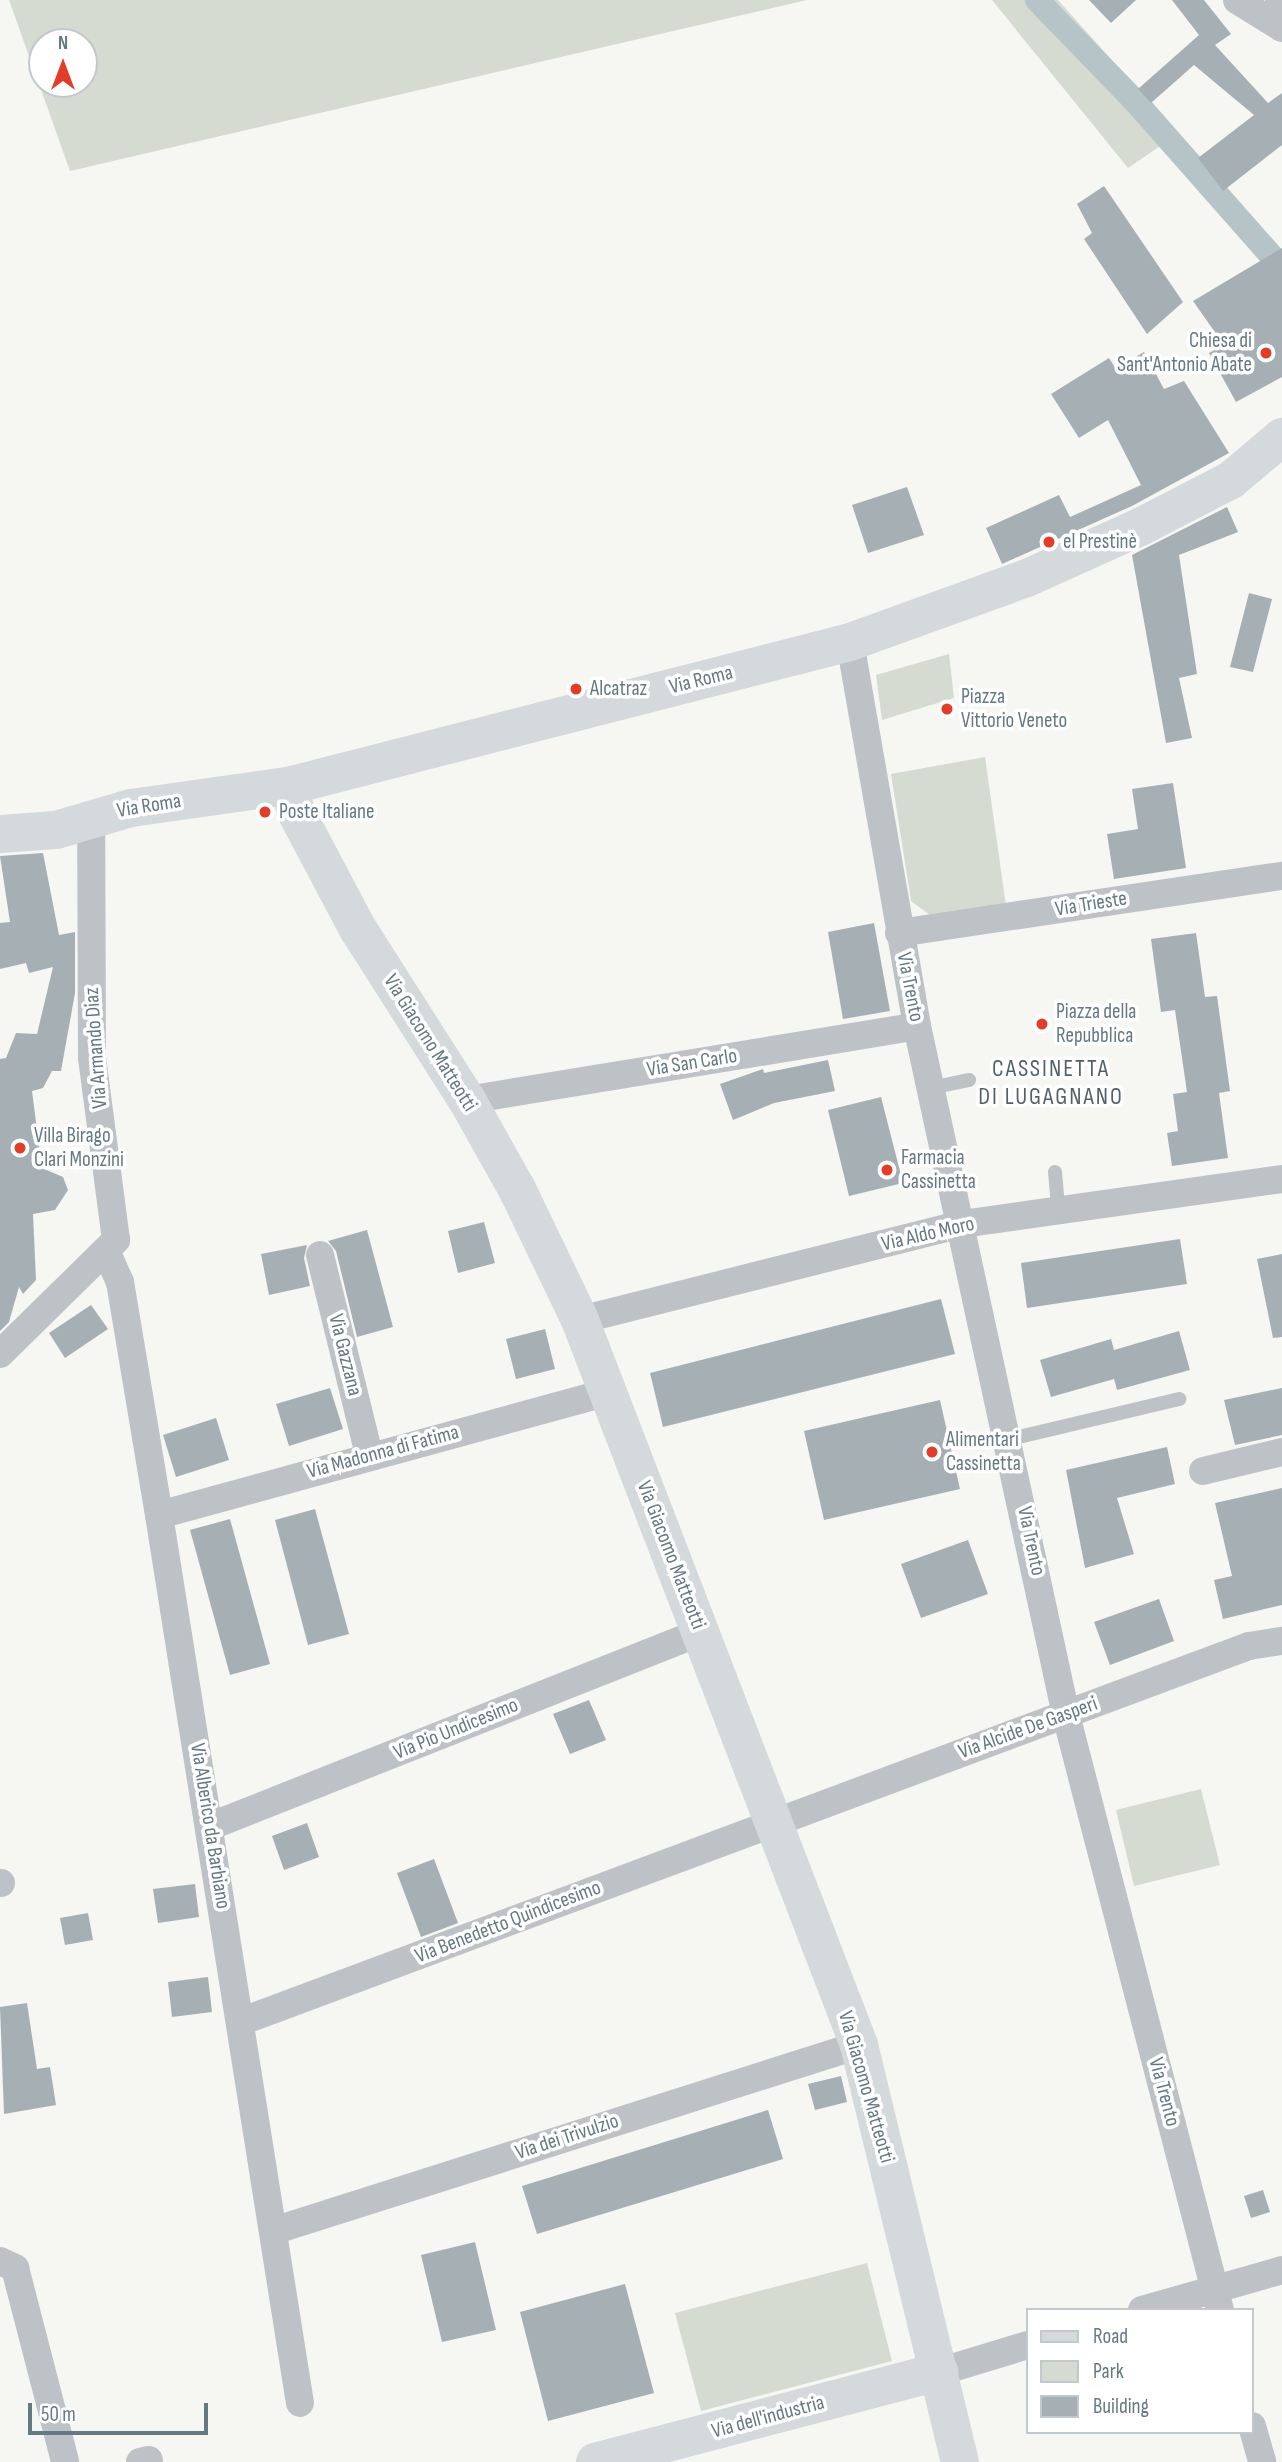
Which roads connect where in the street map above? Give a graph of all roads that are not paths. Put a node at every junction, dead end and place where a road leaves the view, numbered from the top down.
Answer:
1 (1237, 0) edge
2 (1242, 0) edge
3 (1282, 26) edge
4 (1282, 437) edge
5 (850, 642) junction
6 (288, 786) junction
7 (91, 819) junction
8 (0, 834) edge
9 (1282, 876) edge
10 (899, 933) junction
11 (917, 1026) junction
12 (969, 1080) dead end
13 (932, 1088) junction
14 (467, 1100) junction
15 (1055, 1172) dead end
16 (1282, 1180) edge
17 (1058, 1210) junction
18 (962, 1224) junction
19 (107, 1252) junction
20 (320, 1255) dead end
21 (580, 1320) junction
22 (0, 1354) edge
23 (608, 1392) junction
24 (1179, 1399) dead end
25 (1010, 1439) junction
26 (1282, 1452) edge
27 (369, 1455) junction
28 (1203, 1471) dead end
29 (159, 1515) junction
30 (701, 1632) junction
31 (1282, 1641) edge
32 (1066, 1715) junction
33 (775, 1821) junction
34 (211, 1826) junction
35 (240, 2022) junction
36 (859, 2045) junction
37 (276, 2230) junction
38 (0, 2261) edge
39 (1282, 2270) edge
40 (1217, 2298) edge
41 (1154, 2308) edge
42 (1026, 2346) edge
43 (939, 2372) junction
44 (300, 2403) dead end
45 (1254, 2433) edge
46 (65, 2462) edge
47 (595, 2462) edge
48 (960, 2462) edge
49 (1262, 2462) edge

1 - 3 street
2 - 3 street
4 - 5 street, Via Roma
5 - 6 street, Via Roma
5 - 10 street, Via Trento
6 - 7 street, Via Roma
6 - 14 street, Via Giacomo Matteotti
7 - 8 street, Via Roma
7 - 19 street, Via Armando Diaz
9 - 10 street, Via Trieste
10 - 11 street, Via Trento
11 - 13 street, Via Trento
11 - 14 street, Via San Carlo
12 - 13 lane
13 - 18 street, Via Trento
14 - 21 street, Via Giacomo Matteotti
15 - 17 lane
16 - 17 street, Via Aldo Moro
17 - 18 street, Via Aldo Moro
18 - 21 street, Via Aldo Moro
18 - 25 street, Via Trento
19 - 22 street
19 - 29 street, Via Alberico da Barbiano
20 - 27 street, Via Gazzana
21 - 23 street, Via Giacomo Matteotti
23 - 27 street, Via Madonna di Fatima
23 - 30 street, Via Giacomo Matteotti
24 - 25 lane
25 - 32 street, Via Trento
26 - 28 street
27 - 29 street, Via Madonna di Fatima
29 - 34 street, Via Alberico da Barbiano
30 - 33 street, Via Giacomo Matteotti
30 - 34 street, Via Pio Undicesimo
31 - 32 street, Via Alcide De Gasperi
32 - 33 street, Via Alcide De Gasperi
32 - 40 street, Via Trento
33 - 35 street, Via Benedetto Quindicesimo
33 - 36 street, Via Giacomo Matteotti
34 - 35 street, Via Alberico da Barbiano
35 - 37 street, Via Alberico da Barbiano
36 - 37 street, Via dei Trivulzio
36 - 43 street, Via Giacomo Matteotti
37 - 44 street, Via Alberico da Barbiano
38 - 46 street
39 - 40 street
40 - 41 street
42 - 43 street
43 - 47 street, Via dell'industria
43 - 48 street, Via Giacomo Matteotti
45 - 49 street

